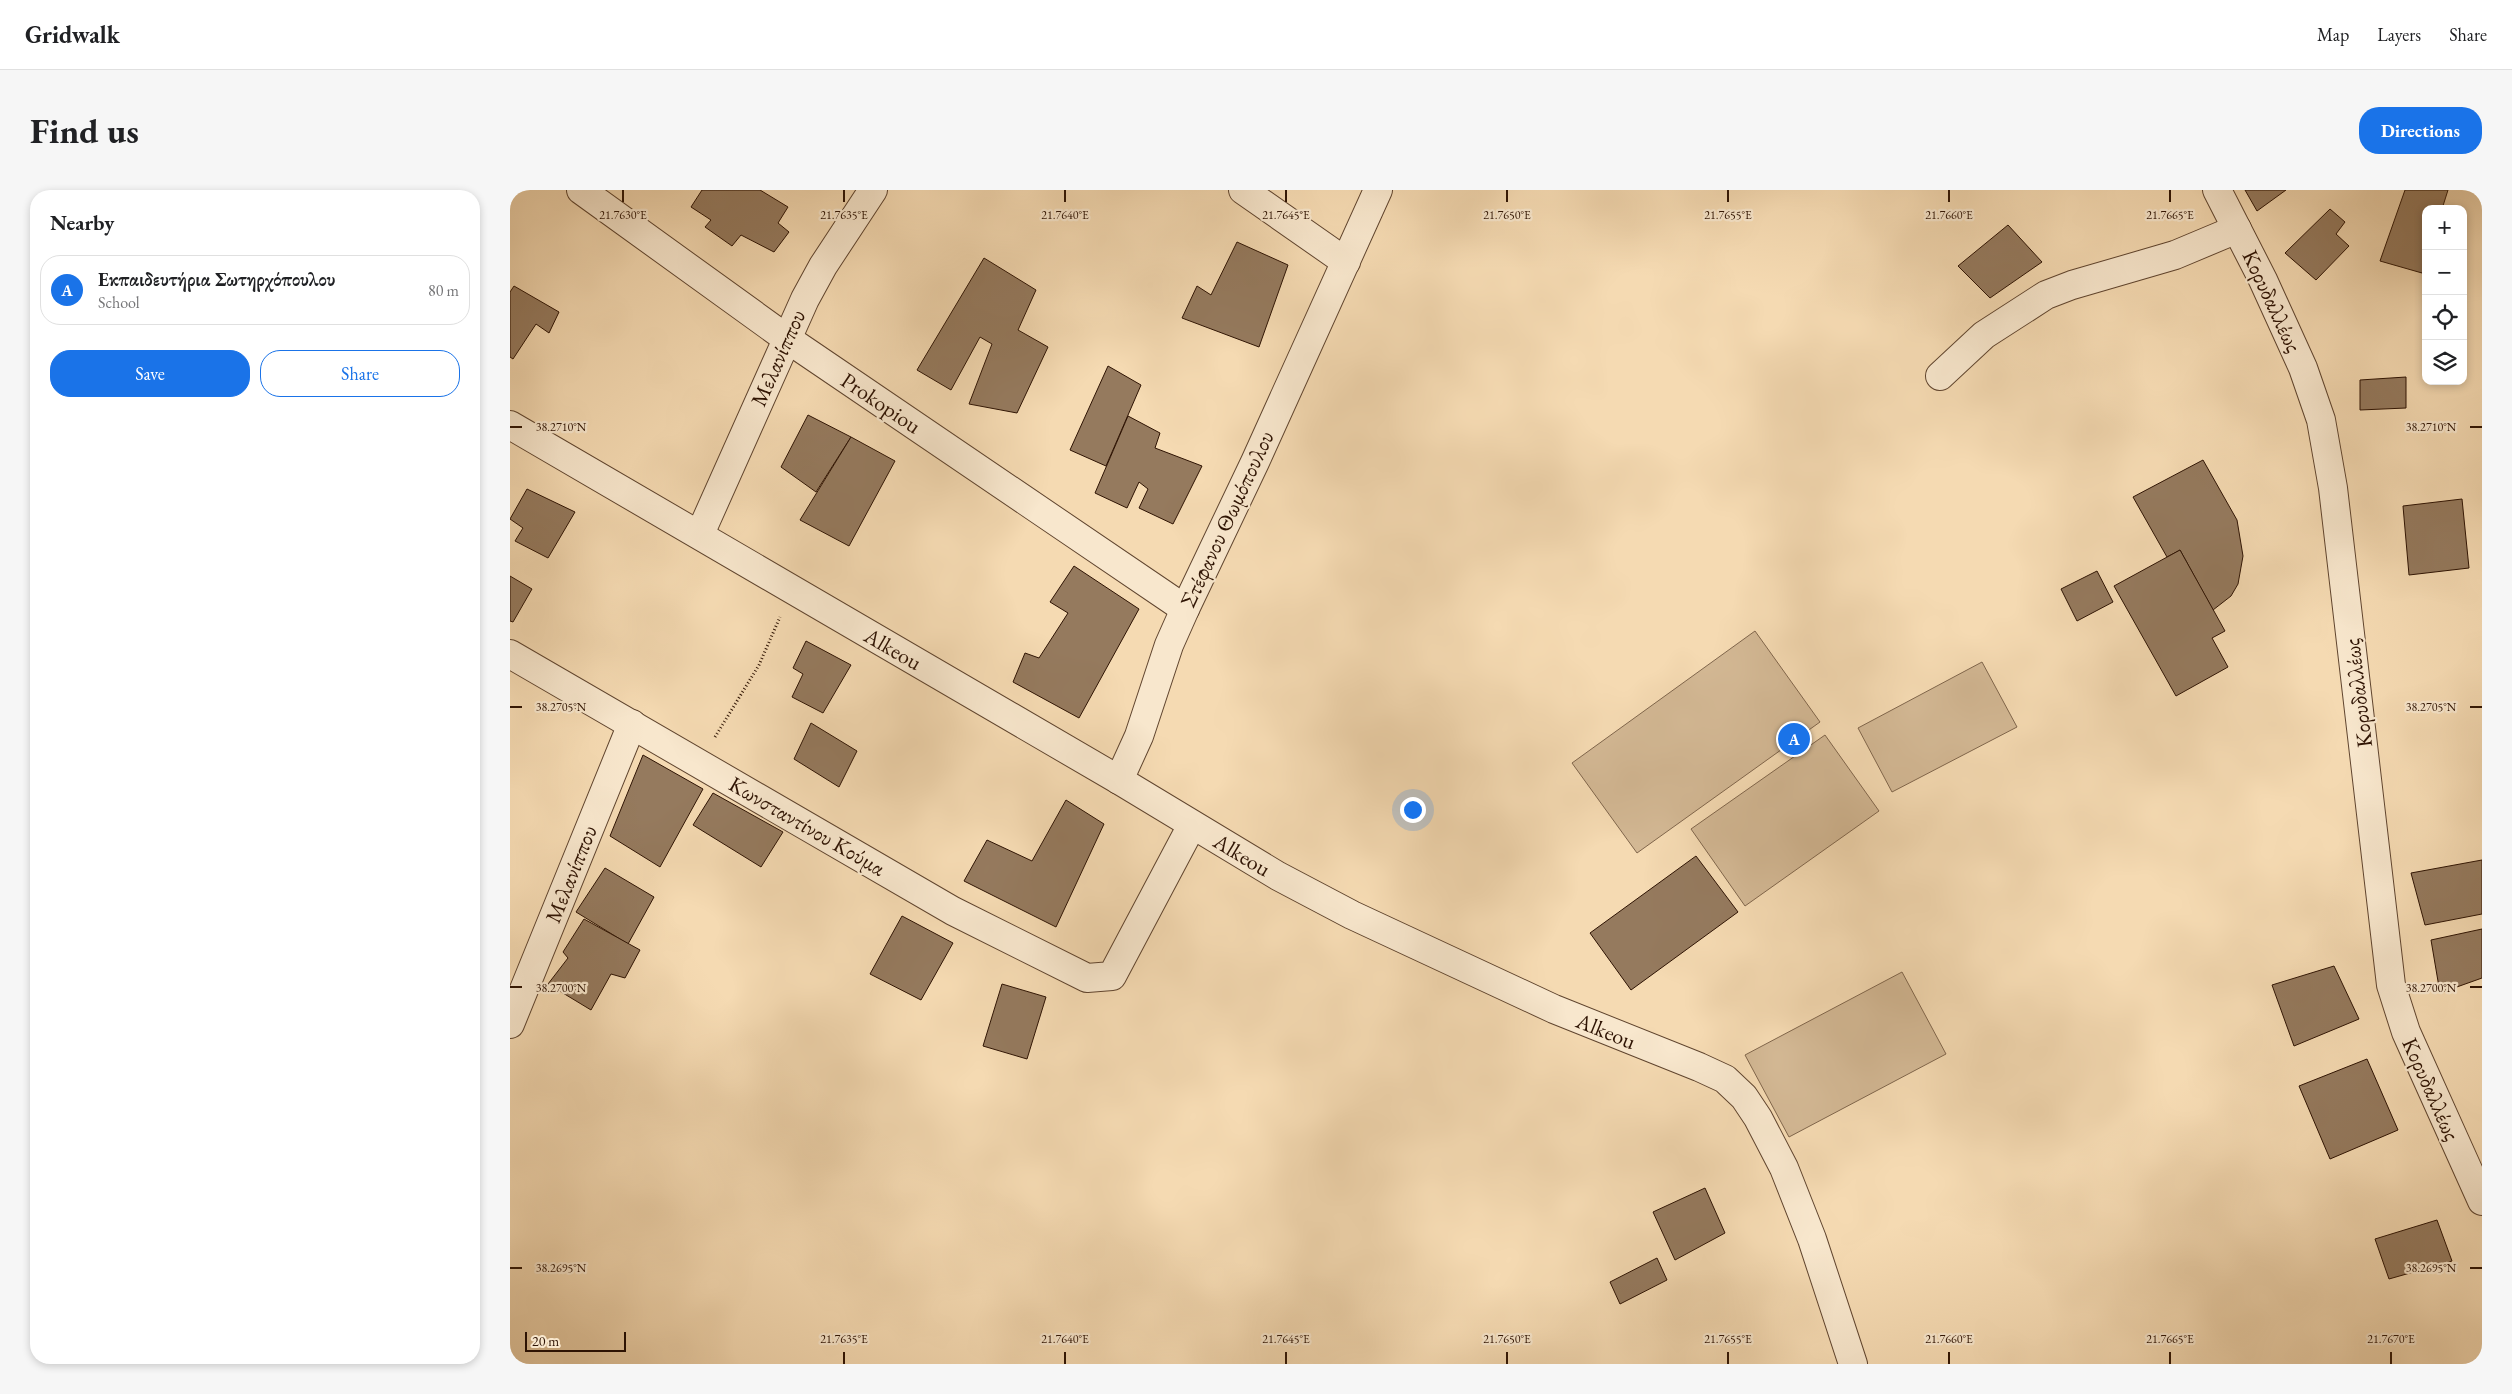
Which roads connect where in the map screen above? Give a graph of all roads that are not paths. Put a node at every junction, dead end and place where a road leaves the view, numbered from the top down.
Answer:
1 (581, 190) edge
2 (873, 190) edge
3 (1243, 190) edge
4 (1378, 190) edge
5 (2217, 190) edge
6 (2237, 228) junction
7 (1346, 262) junction
8 (786, 338) junction
9 (1940, 376) dead end
10 (510, 425) edge
11 (700, 534) junction
12 (1185, 609) junction
13 (510, 654) edge
14 (632, 724) junction
15 (1119, 780) junction
16 (1192, 825) junction
17 (510, 1024) edge
18 (2482, 1201) edge
19 (1852, 1364) edge

1 - 8 street, Prokopiou
2 - 8 street, Μελανίππου
3 - 7 street
4 - 7 street, Στέφανου Θωμόπουλου
5 - 6 street, Κορυδαλλέως
6 - 9 street
6 - 18 street, Κορυδαλλέως
7 - 12 street, Στέφανου Θωμόπουλου
8 - 11 street, Μελανίππου
8 - 12 street, Prokopiou
10 - 11 street, Alkeou
11 - 15 street, Alkeou
12 - 15 street, Στέφανου Θωμόπουλου
13 - 14 street, Κωνσταντίνου Κούμα
14 - 16 street, Κωνσταντίνου Κούμα
14 - 17 street, Μελανίππου
15 - 16 street, Alkeou
16 - 19 street, Alkeou

